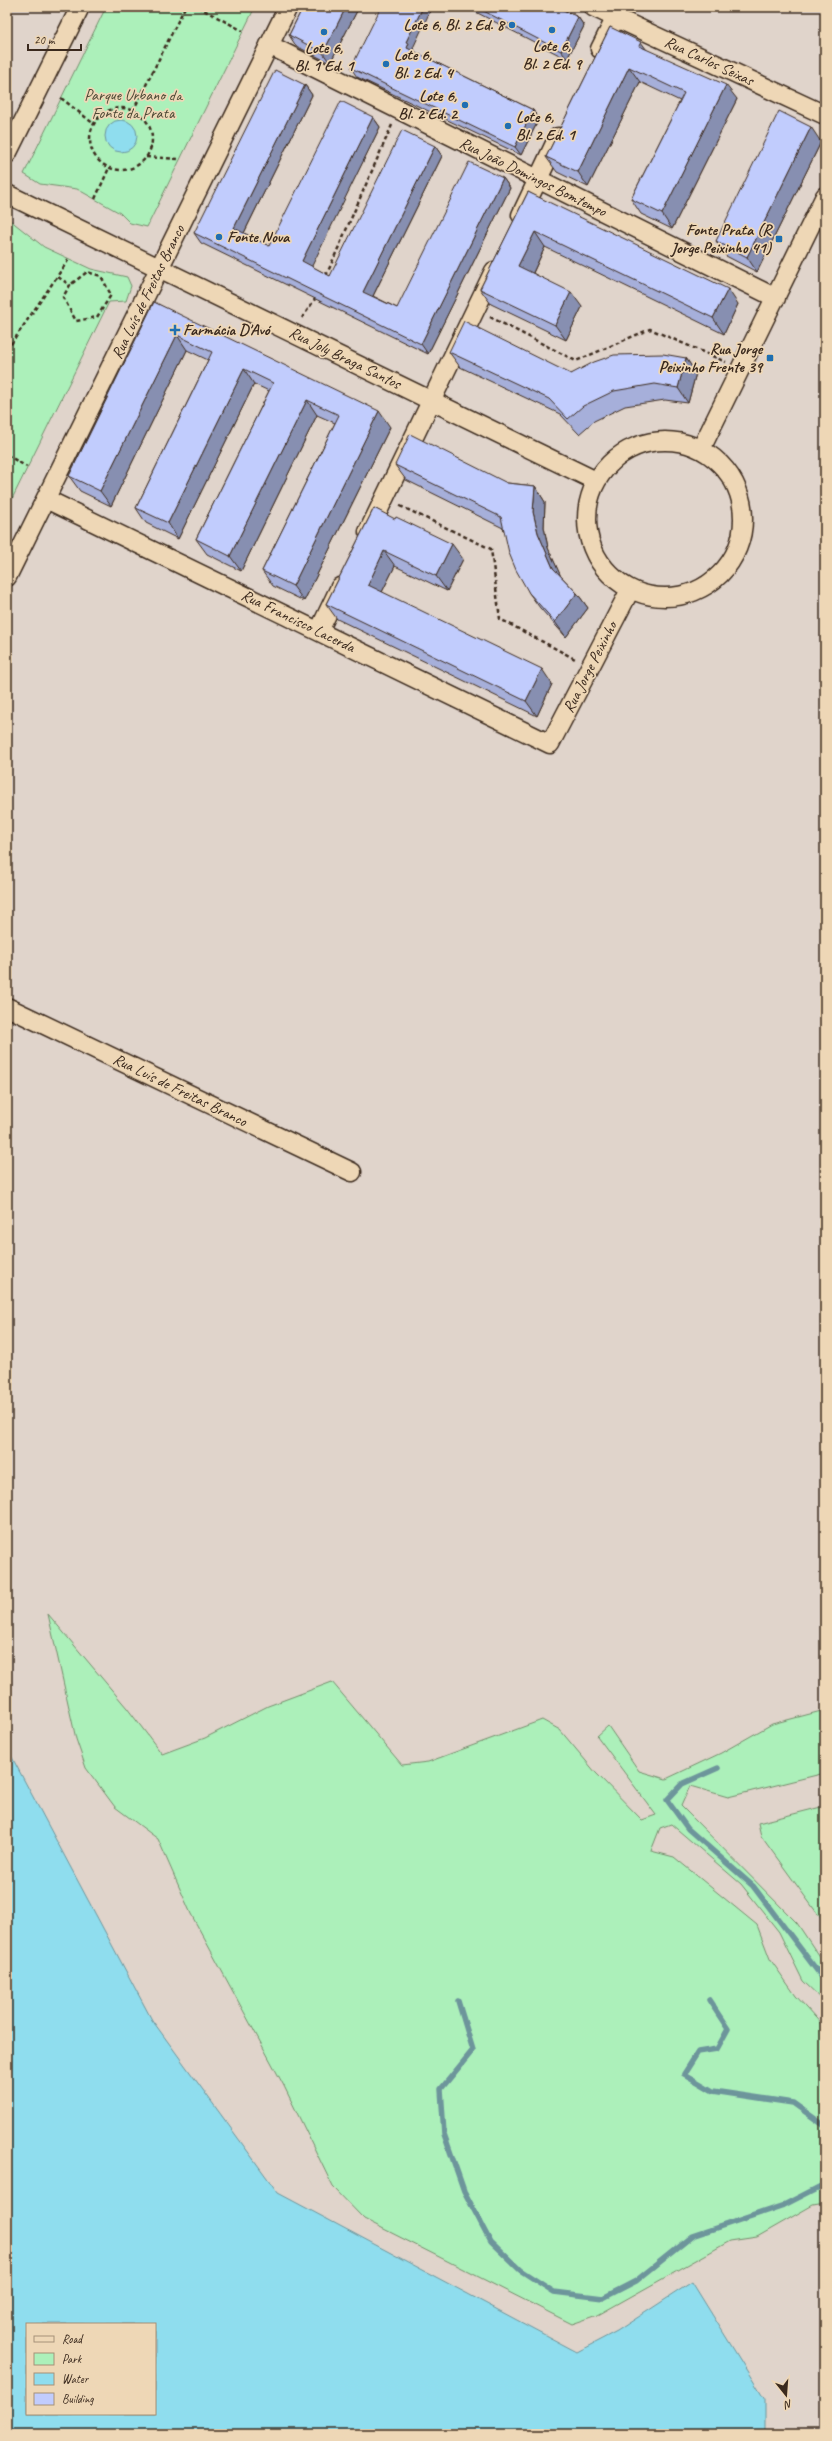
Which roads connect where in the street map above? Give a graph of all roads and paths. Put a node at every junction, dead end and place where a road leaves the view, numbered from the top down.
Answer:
1 (80, 7) edge
2 (185, 7) edge
3 (198, 7) edge
4 (288, 7) edge
5 (593, 7) edge
6 (618, 12) edge
7 (243, 31) dead end
8 (269, 45) junction
9 (592, 67) edge
10 (61, 98) dead end
11 (398, 110) junction
12 (132, 111) junction
13 (825, 115) edge
14 (565, 123) edge
15 (94, 124) junction
16 (7, 154) edge
17 (146, 157) junction
18 (180, 159) dead end
19 (109, 168) junction
20 (538, 180) junction
21 (7, 194) edge
22 (825, 196) edge
23 (95, 199) dead end
24 (515, 228) edge
25 (502, 255) edge
26 (69, 259) dead end
27 (160, 268) junction
28 (58, 277) junction
29 (324, 279) edge
30 (70, 285) junction
31 (776, 298) junction
32 (315, 299) edge
33 (476, 310) junction
34 (292, 332) junction
35 (7, 350) edge
36 (741, 369) junction
37 (432, 400) junction
38 (7, 410) edge
39 (11, 414) dead end
40 (701, 449) junction
41 (7, 456) edge
42 (27, 467) dead end
43 (596, 481) junction
44 (46, 499) junction
45 (385, 499) junction
46 (360, 548) edge
47 (350, 569) edge
48 (7, 577) edge
49 (630, 590) junction
50 (319, 631) junction
51 (590, 667) junction
52 (550, 744) joint
53 (7, 1007) edge
54 (352, 1172) dead end

1 - 16 street
2 - 12 path
3 - 7 path
4 - 8 street, Rua Luís de Freitas Branco
5 - 6 street, Rua Carlos Seixas
6 - 9 street
6 - 13 street, Rua Carlos Seixas
8 - 11 street, Rua João Domingos Bomtempo
8 - 27 street, Rua Luís de Freitas Branco
10 - 15 path
11 - 20 street, Rua João Domingos Bomtempo
11 - 29 path
12 - 15 path
12 - 17 path
14 - 20 street
15 - 19 path
17 - 18 path
17 - 19 path
19 - 23 path
20 - 24 street
20 - 31 street, Rua João Domingos Bomtempo
21 - 27 street, Rua Joly Braga Santos
22 - 31 street
25 - 33 street
26 - 28 path
27 - 34 street, Rua Joly Braga Santos
27 - 44 street, Rua Luís de Freitas Branco
28 - 30 path
28 - 35 path
30 - 30 path
31 - 36 street
32 - 34 path
33 - 36 path
33 - 37 street
34 - 37 street, Rua Joly Braga Santos
36 - 40 street
37 - 43 street, Rua Joly Braga Santos
37 - 45 street
38 - 39 path
40 - 43 street
40 - 49 street
41 - 42 path
43 - 49 street
44 - 48 street, Rua Luís de Freitas Branco
44 - 50 street, Rua Francisco Lacerda
45 - 46 street
45 - 51 path
47 - 50 street
49 - 51 street, Rua Jorge Peixinho
50 - 52 street, Rua Francisco Lacerda
51 - 52 street, Rua Jorge Peixinho
53 - 54 street, Rua Luís de Freitas Branco

